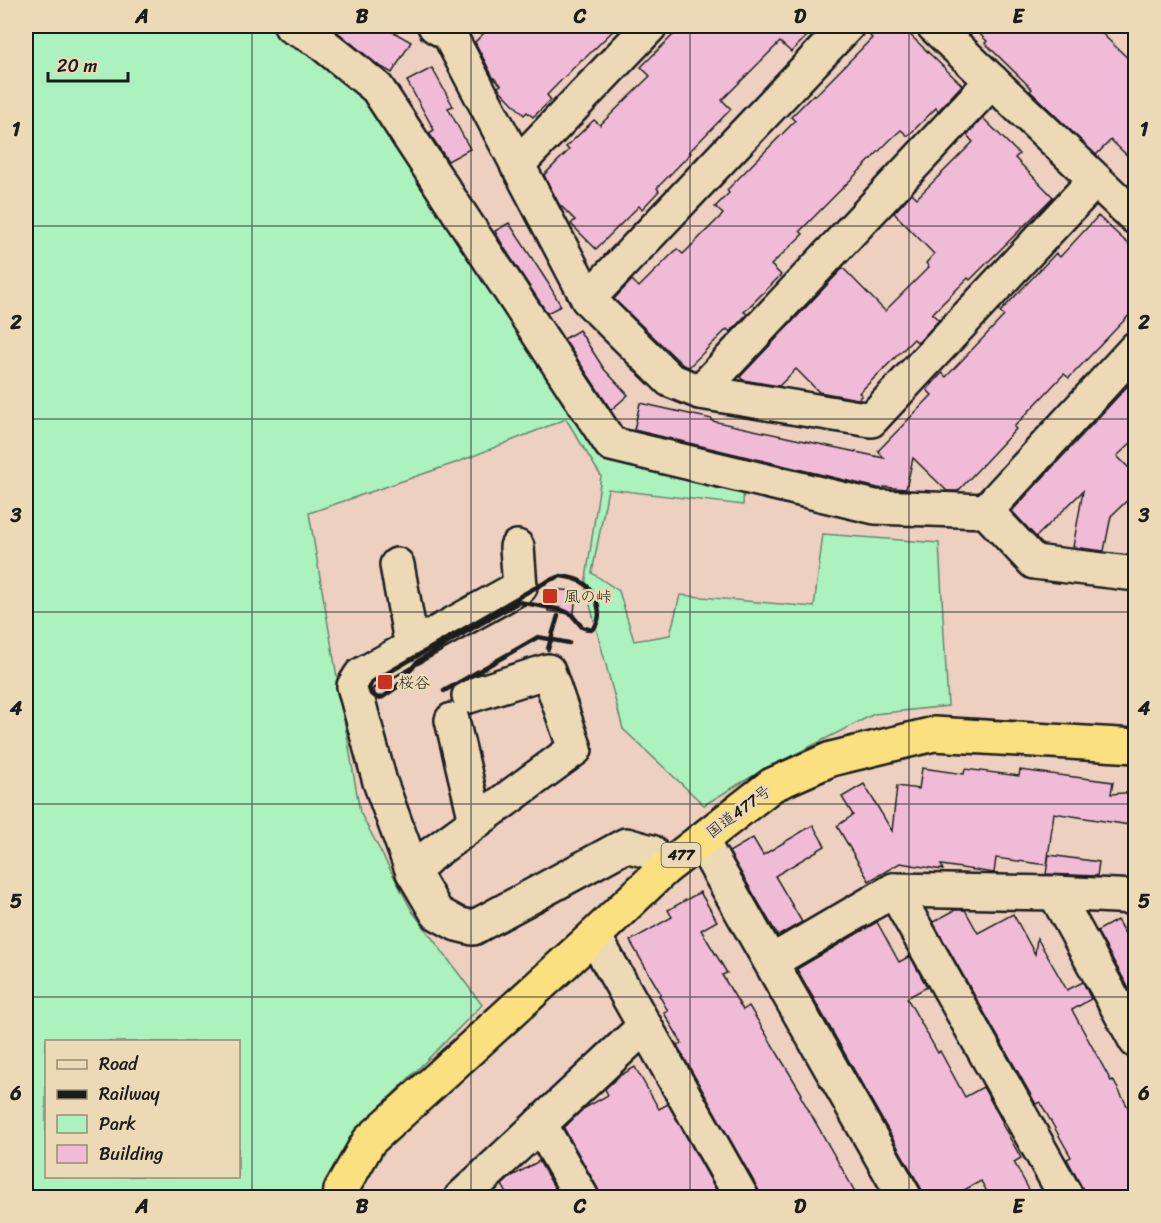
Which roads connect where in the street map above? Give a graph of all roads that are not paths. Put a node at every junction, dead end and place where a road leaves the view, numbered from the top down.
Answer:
1 (291, 26) edge
2 (650, 26) edge
3 (847, 26) edge
4 (934, 26) edge
5 (447, 28) edge
6 (992, 81) junction
7 (517, 165) junction
8 (1095, 180) junction
9 (1136, 218) edge
10 (588, 299) junction
11 (1136, 348) edge
12 (700, 392) junction
13 (986, 511) junction
14 (517, 548) dead end
15 (397, 565) dead end
16 (1136, 574) edge
17 (412, 647) junction
18 (1136, 746) edge
19 (476, 821) junction
20 (700, 840) junction
21 (664, 869) junction
22 (413, 872) junction
23 (894, 890) junction
24 (1055, 893) junction
25 (1136, 897) edge
26 (594, 936) junction
27 (771, 962) junction
28 (645, 1026) junction
29 (1136, 1041) edge
30 (540, 1124) junction
31 (340, 1197) edge
32 (461, 1197) edge
33 (582, 1197) edge
34 (742, 1197) edge
35 (905, 1197) edge
36 (1067, 1197) edge

1 - 13 street
2 - 7 street
3 - 10 street
4 - 6 street
5 - 7 street
6 - 8 street
6 - 12 street
7 - 10 street
8 - 9 street
8 - 12 street
10 - 12 street
11 - 13 street
13 - 16 street
14 - 17 street
15 - 17 street
17 - 22 street
18 - 20 highway, 国道477号 / 477
19 - 19 street
19 - 22 street
20 - 21 highway, 国道477号 / 477
20 - 27 street
21 - 22 street
21 - 26 highway, 国道477号 / 477
23 - 24 street
23 - 27 street
23 - 36 street
24 - 25 street
24 - 29 street
26 - 28 street
26 - 31 highway, 国道477号 / 477
27 - 35 street
28 - 30 street
28 - 34 street
30 - 32 street
30 - 33 street

